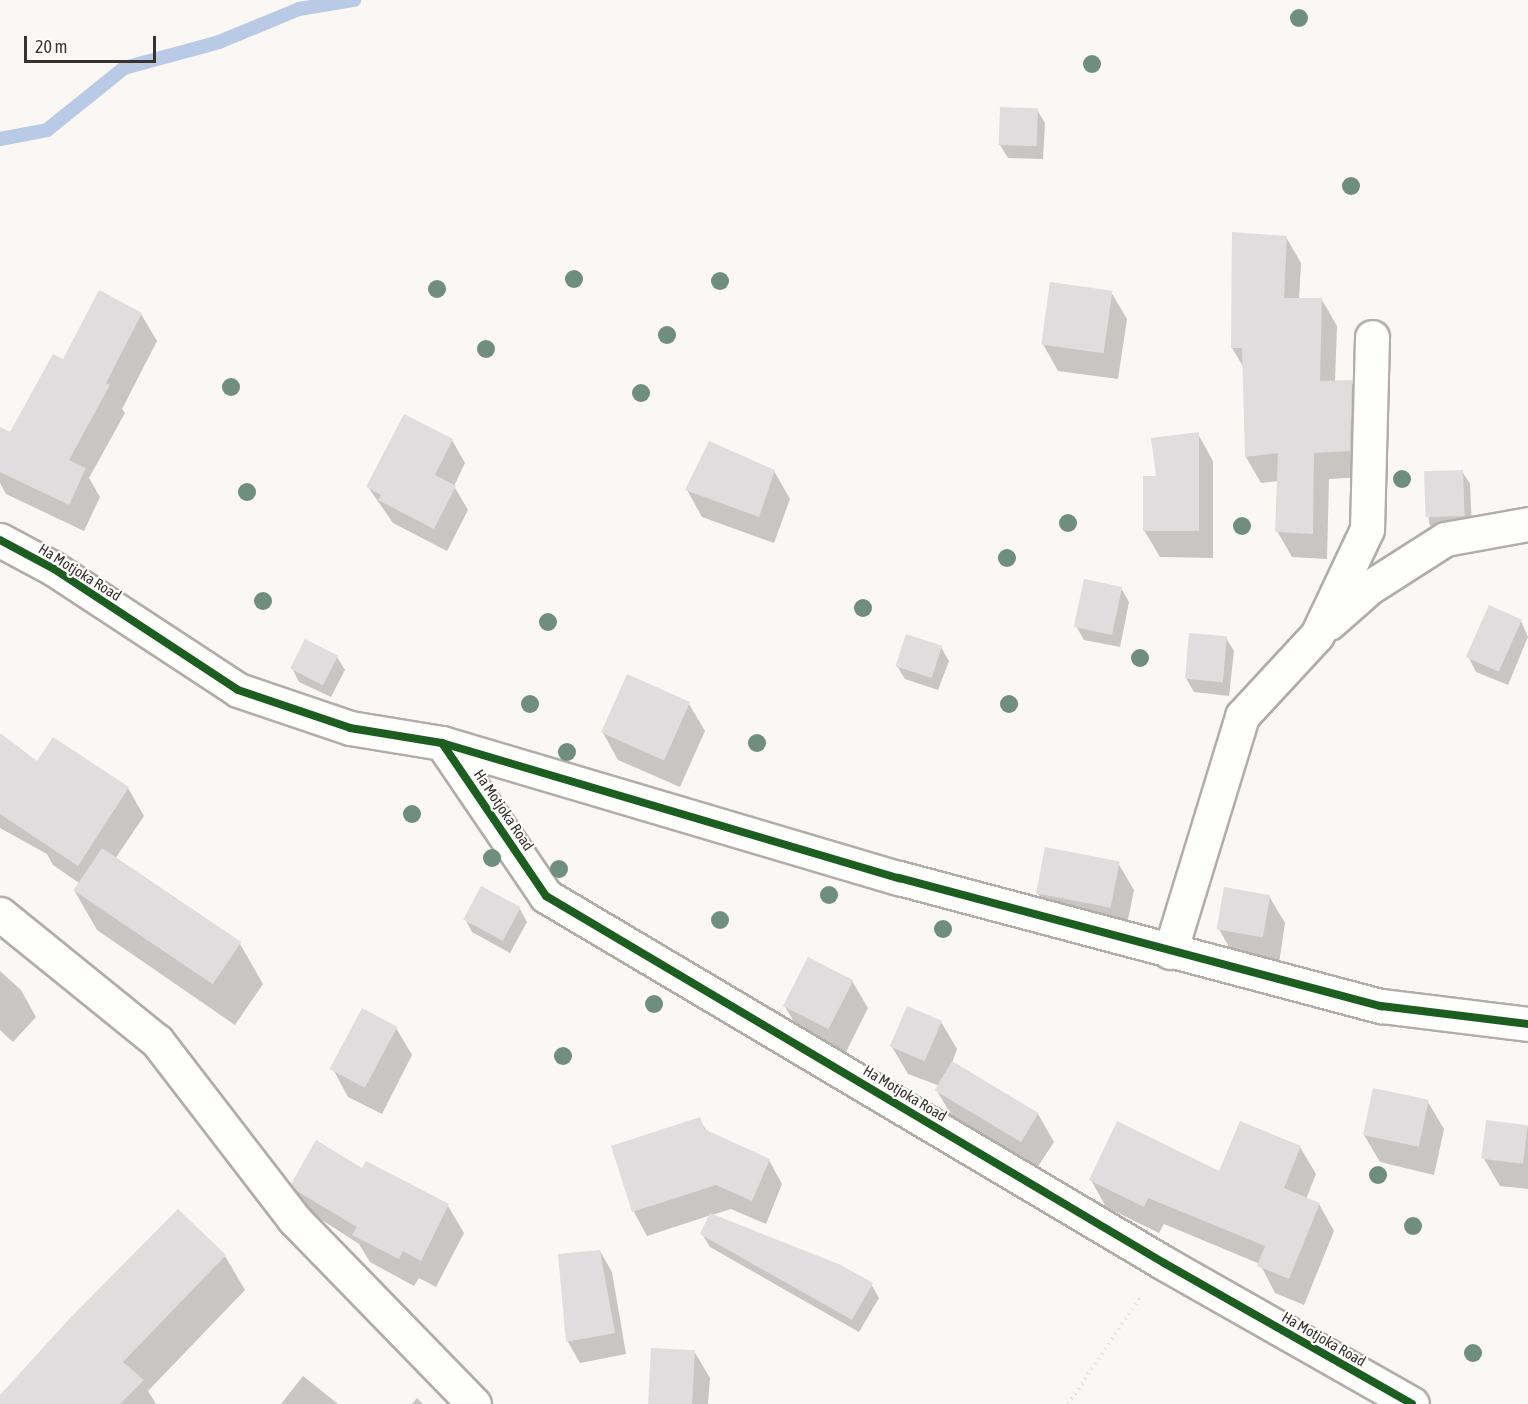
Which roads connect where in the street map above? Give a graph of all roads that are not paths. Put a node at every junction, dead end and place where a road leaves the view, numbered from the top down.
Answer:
1 (1372, 337) dead end
2 (1528, 524) edge
3 (0, 540) edge
4 (1317, 634) junction
5 (442, 743) junction
6 (0, 915) edge
7 (1170, 952) junction
8 (1528, 1024) edge
9 (474, 1404) edge
10 (1412, 1404) edge

1 - 4 street
2 - 4 street
3 - 5 street, Ha Motjoka Road
4 - 7 street
5 - 7 street, Ha Motjoka Road
5 - 10 street, Ha Motjoka Road
6 - 9 street
7 - 8 street, Ha Motjoka Road

